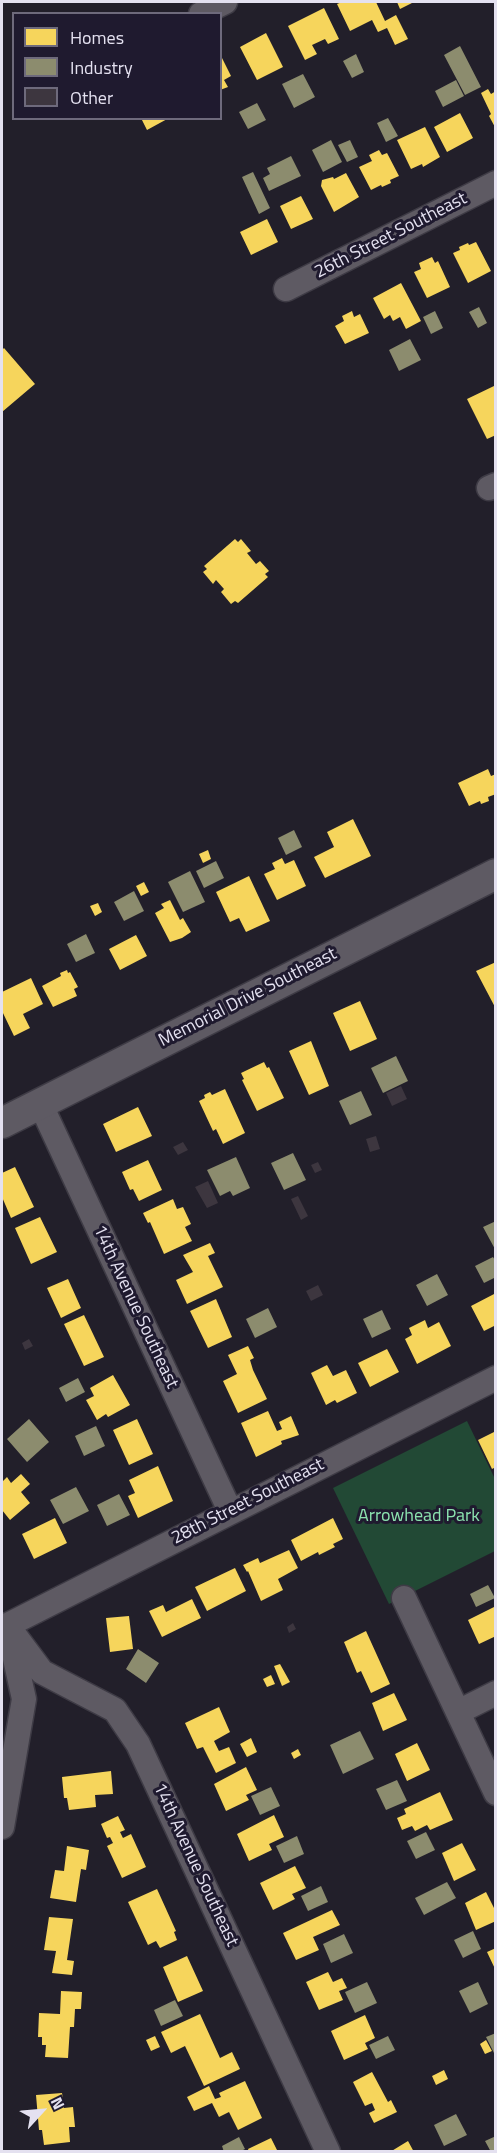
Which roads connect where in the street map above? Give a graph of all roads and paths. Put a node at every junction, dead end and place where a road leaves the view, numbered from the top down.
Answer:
1 (225, 2) edge
2 (205, 12) edge
3 (495, 183) edge
4 (286, 289) dead end
5 (495, 874) edge
6 (40, 1103) junction
7 (2, 1123) edge
8 (495, 1378) edge
9 (231, 1511) junction
10 (404, 1598) dead end
11 (3, 1622) edge
12 (495, 1693) edge
13 (458, 1712) junction
14 (495, 1793) edge
15 (2, 1827) edge
16 (328, 2151) edge

1 - 2 street
3 - 4 street, 26th Street Southeast
5 - 6 street, Memorial Drive Southeast
6 - 7 street, Memorial Drive Southeast
6 - 9 street, 14th Avenue Southeast
8 - 9 street, 28th Street Southeast
9 - 11 street, 28th Street Southeast
10 - 13 street
11 - 15 street
11 - 16 street, 14th Avenue Southeast
12 - 13 street
13 - 14 street

